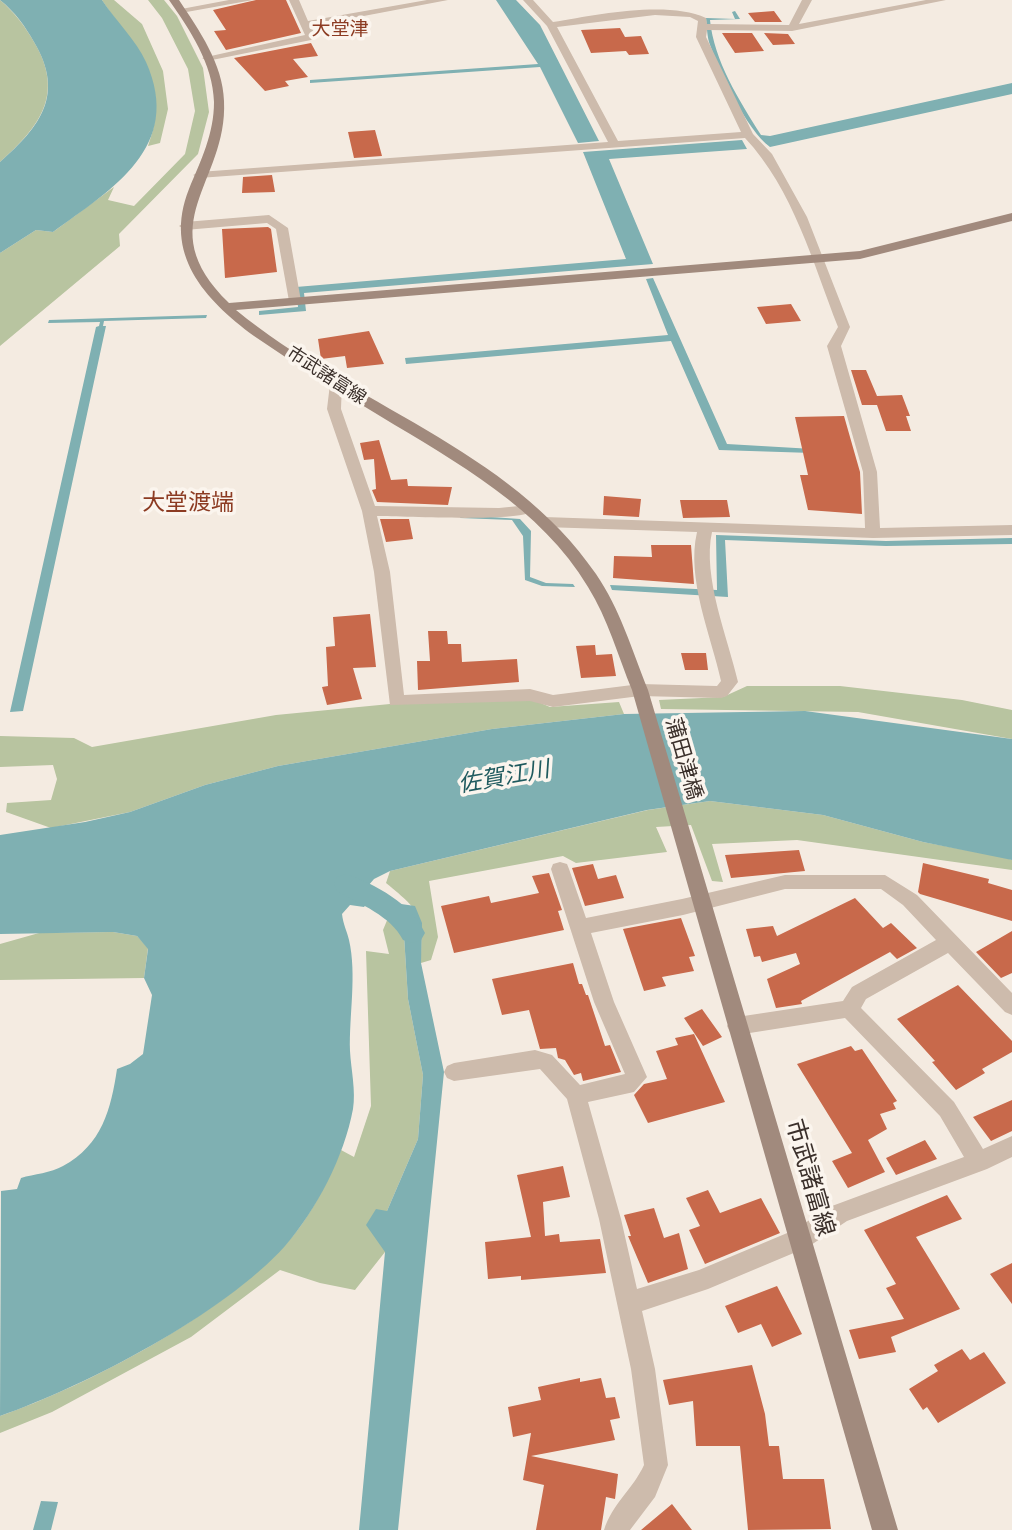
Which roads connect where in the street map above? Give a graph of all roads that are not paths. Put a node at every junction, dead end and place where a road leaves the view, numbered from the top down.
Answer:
1 (248, 0) edge
2 (294, 0) edge
3 (443, 0) edge
4 (528, 0) edge
5 (807, 0) edge
6 (941, 0) edge
7 (178, 5) edge
8 (306, 24) junction
9 (551, 25) junction
10 (708, 27) junction
11 (792, 28) junction
12 (207, 58) junction
13 (748, 135) junction
14 (615, 145) junction
15 (199, 175) junction
16 (1012, 217) edge
17 (185, 226) junction
18 (815, 258) junction
19 (295, 301) junction
20 (227, 307) junction
21 (337, 384) junction
22 (369, 510) junction
23 (529, 510) junction
24 (544, 522) junction
25 (705, 528) junction
26 (1012, 530) edge
27 (873, 533) junction
28 (640, 690) junction
29 (683, 841) joint
30 (560, 869) dead end
31 (700, 901) junction
32 (580, 927) junction
33 (950, 942) junction
34 (1012, 1006) edge
35 (849, 1009) junction
36 (737, 1026) junction
37 (454, 1072) dead end
38 (576, 1095) junction
39 (1012, 1146) edge
40 (979, 1162) junction
41 (800, 1239) junction
42 (630, 1303) junction
43 (617, 1530) edge
44 (885, 1530) edge

1 - 7 street
2 - 8 street
3 - 8 street
4 - 9 street
5 - 11 street
6 - 11 street
7 - 12 main road, 市武諸富線
8 - 12 street
9 - 10 street
9 - 14 street
10 - 11 street
10 - 13 street
12 - 15 main road, 市武諸富線
13 - 14 street
13 - 18 street
14 - 15 street
15 - 17 main road, 市武諸富線
16 - 18 main road
17 - 19 street
17 - 20 main road, 市武諸富線
18 - 19 main road
18 - 27 street
19 - 20 main road
20 - 21 main road, 市武諸富線
21 - 22 street
21 - 23 main road, 市武諸富線
22 - 23 street
22 - 28 street
23 - 24 main road, 市武諸富線
24 - 25 street
24 - 28 main road, 市武諸富線
25 - 27 street
25 - 28 street
26 - 27 street
28 - 29 main road, 蒲田津橋
29 - 31 main road, 市武諸富線
30 - 32 street
31 - 32 street
31 - 33 street
31 - 36 main road, 市武諸富線
32 - 38 street
33 - 34 street
33 - 35 street
35 - 36 street
35 - 40 street
36 - 41 main road, 市武諸富線
37 - 38 street
38 - 42 street
39 - 40 street
40 - 41 street
41 - 42 street
41 - 44 main road, 市武諸富線
42 - 43 street

